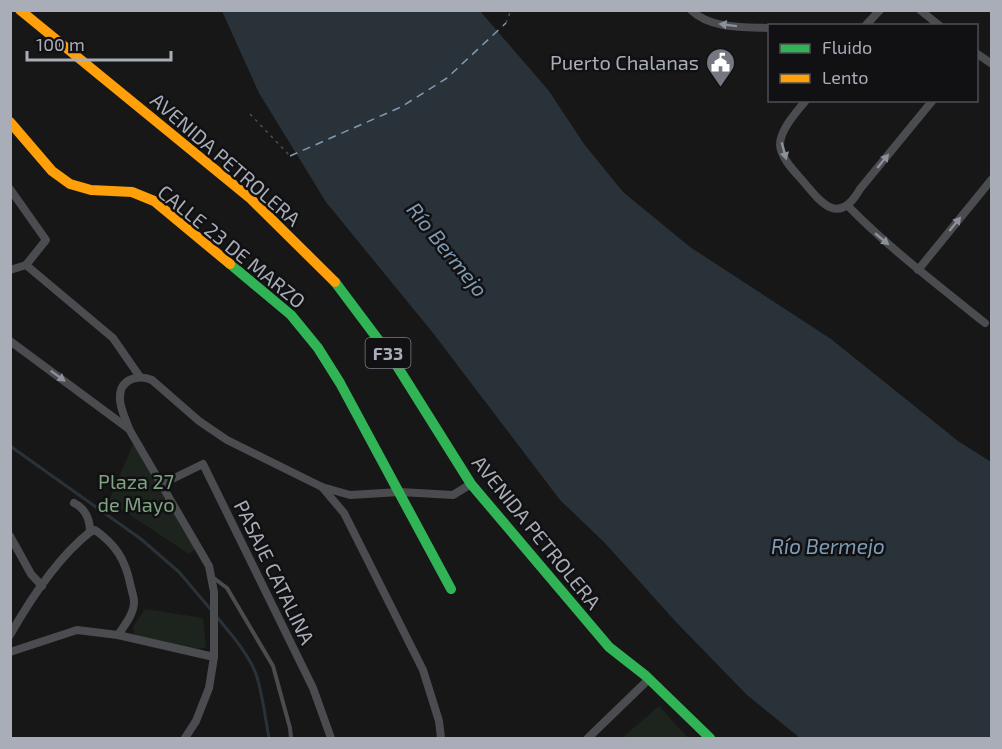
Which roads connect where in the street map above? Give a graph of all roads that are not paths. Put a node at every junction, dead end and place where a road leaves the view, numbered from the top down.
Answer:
1 (20, 10) edge
2 (691, 10) edge
3 (880, 10) edge
4 (920, 10) edge
5 (867, 24) edge
6 (938, 24) edge
7 (768, 28) edge
8 (978, 54) edge
9 (992, 64) edge
10 (805, 102) edge
11 (931, 102) edge
12 (10, 122) edge
13 (992, 179) edge
14 (10, 189) edge
15 (848, 206) junction
16 (26, 265) junction
17 (10, 270) edge
18 (918, 270) junction
19 (985, 322) dead end
20 (10, 341) edge
21 (140, 377) junction
22 (129, 429) junction
23 (162, 484) junction
24 (471, 484) junction
25 (322, 487) junction
26 (400, 492) junction
27 (74, 503) dead end
28 (90, 531) junction
29 (10, 536) edge
30 (211, 576) junction
31 (42, 586) junction
32 (451, 589) dead end
33 (10, 635) edge
34 (118, 635) junction
35 (10, 652) edge
36 (214, 657) junction
37 (649, 679) junction
38 (185, 738) edge
39 (291, 738) edge
40 (331, 738) edge
41 (441, 738) edge
42 (588, 738) edge
43 (710, 738) edge

1 - 24 main road, AVENIDA PETROLERA / F33
7 -> 2 street
3 - 5 street
4 - 6 street
8 - 9 street
10 -> 15 street
15 -> 11 street
12 - 26 main road, CALLE 23 DE MARZO
18 -> 13 street
14 - 16 street
15 -> 18 street
16 - 17 street
16 - 21 street
18 - 19 street
20 -> 22 street
21 - 22 street
21 - 25 street
22 - 23 street
23 - 30 street
23 - 40 street, PASAJE CATALINA
24 - 26 street
24 - 37 main road, AVENIDA PETROLERA / F33
25 - 26 street
25 - 41 street
26 - 32 main road, CALLE 23 DE MARZO
27 - 28 street
28 - 31 street
28 - 34 street
29 - 31 street
30 - 36 street
30 - 39 lane
31 - 33 street
34 - 35 street
34 - 36 street
36 - 38 street
37 - 42 street
37 - 43 main road, AVENIDA PETROLERA / F33

